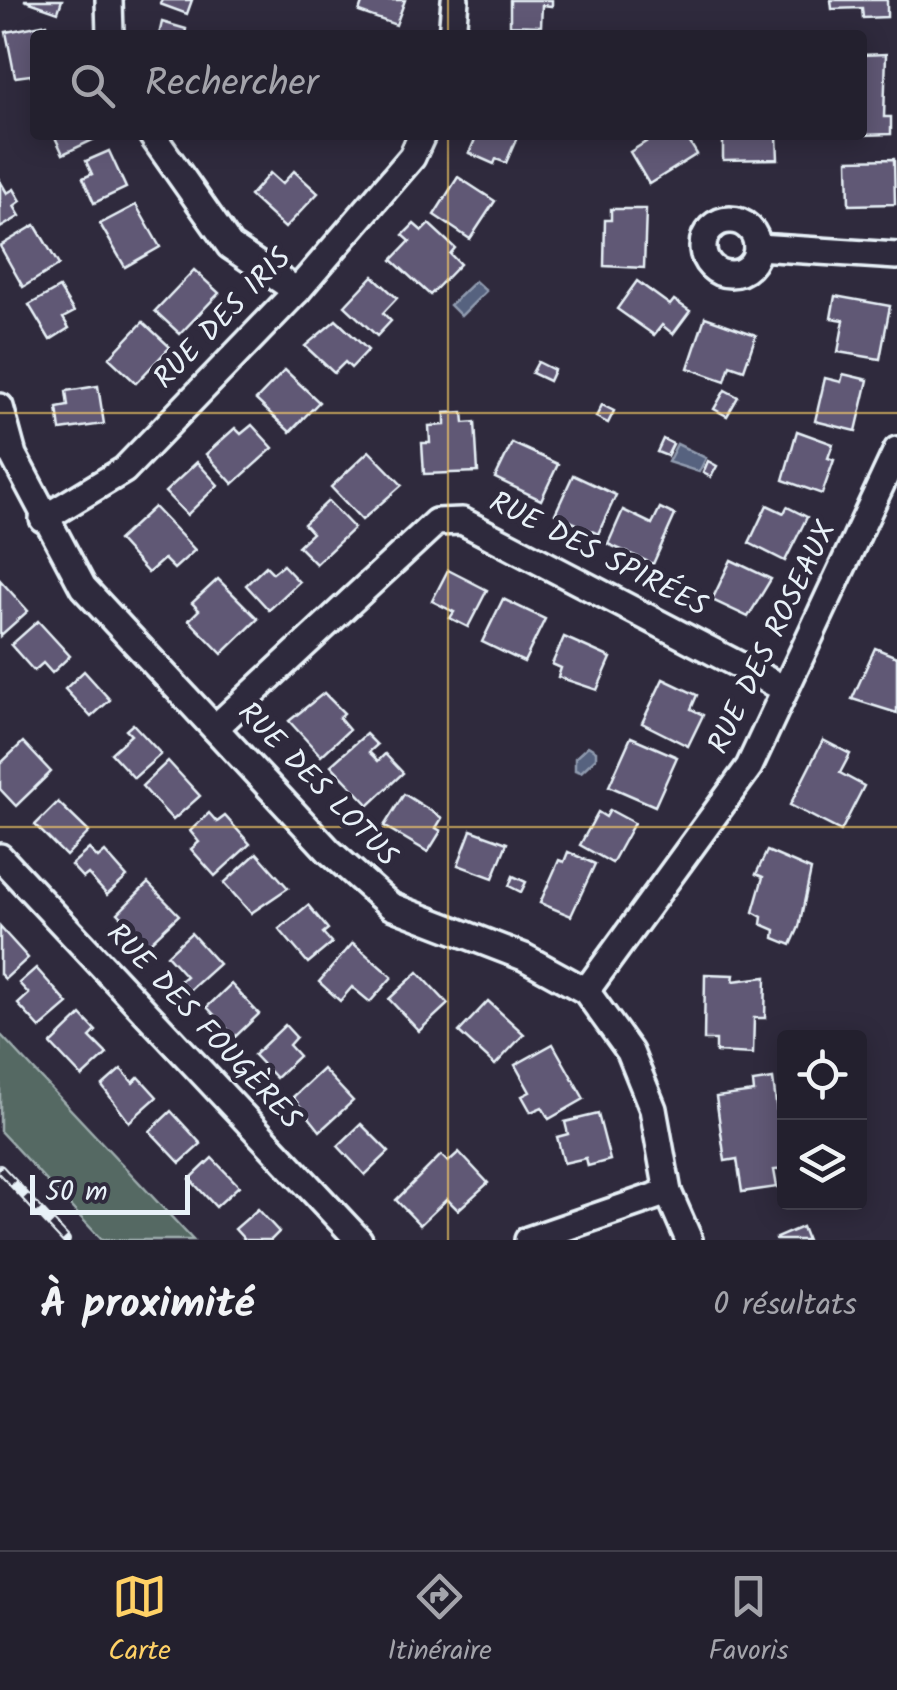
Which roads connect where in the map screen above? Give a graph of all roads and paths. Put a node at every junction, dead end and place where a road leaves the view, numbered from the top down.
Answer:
1 (110, 0) edge
2 (455, 0) edge
3 (110, 30) edge
4 (452, 30) edge
5 (156, 140) edge
6 (420, 140) edge
7 (757, 248) dead end
8 (897, 256) edge
9 (298, 291) junction
10 (0, 407) edge
11 (897, 450) edge
12 (43, 519) junction
13 (783, 688) junction
14 (215, 728) junction
15 (0, 857) edge
16 (586, 991) junction
17 (668, 1192) junction
18 (359, 1240) edge
19 (528, 1240) edge
20 (690, 1240) edge

1 - 3 street
2 - 4 street
5 - 9 street
6 - 9 street, RUE DES IRIS
7 - 8 street
9 - 12 street, RUE DES IRIS
10 - 12 street, RUE DES LOTUS
11 - 13 street, RUE DES ROSEAUX
12 - 14 street, RUE DES LOTUS
13 - 14 street, RUE DES SPIRÉES
13 - 16 street, RUE DES ROSEAUX
14 - 16 street, RUE DES LOTUS
15 - 18 street, RUE DES FOUGÈRES
16 - 17 street, RUE DES LOTUS
17 - 19 street
17 - 20 street, RUE DES LOTUS

